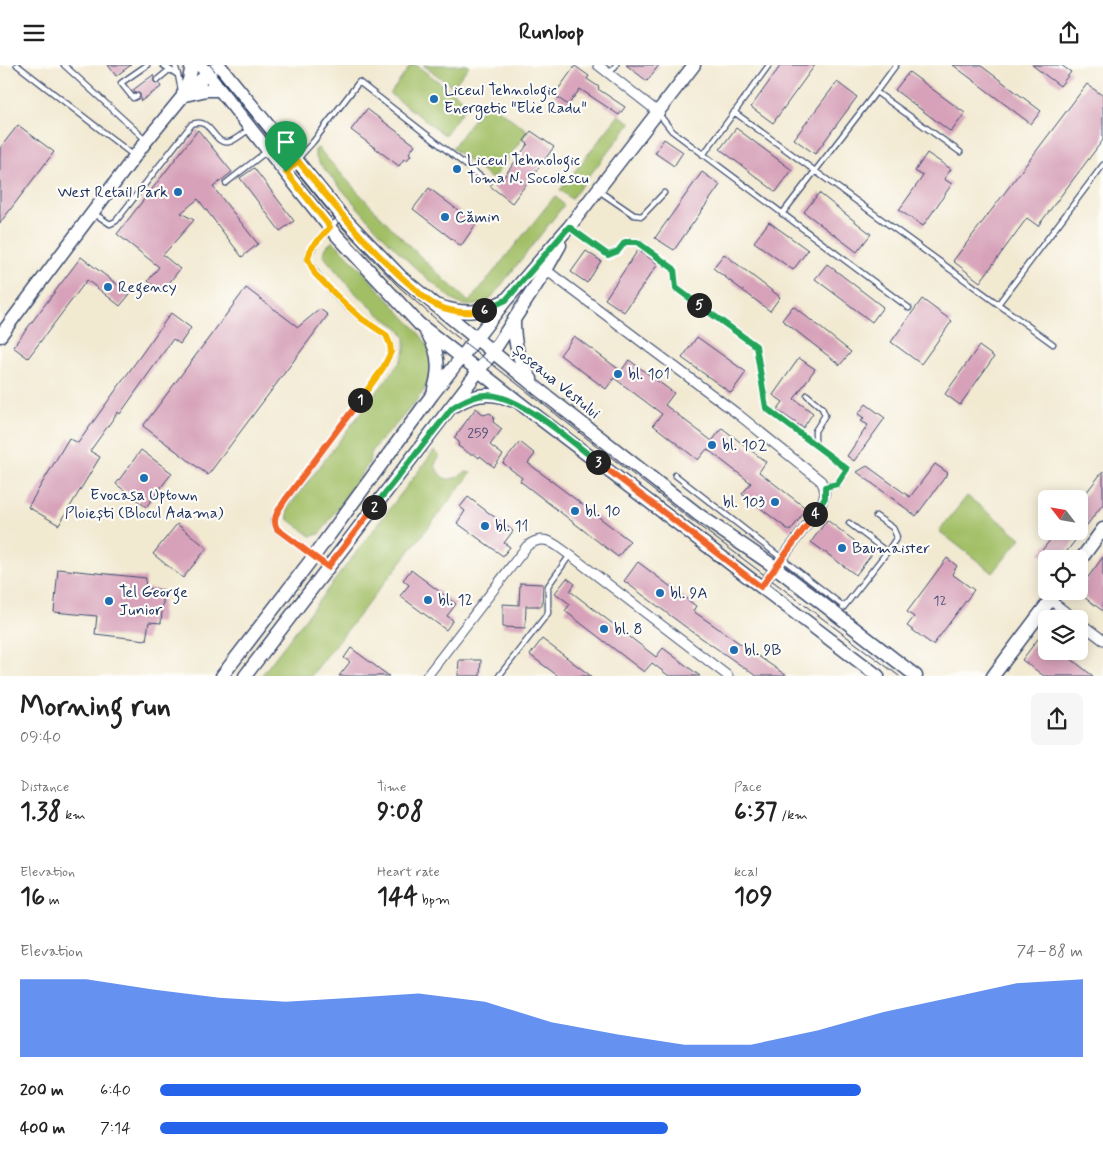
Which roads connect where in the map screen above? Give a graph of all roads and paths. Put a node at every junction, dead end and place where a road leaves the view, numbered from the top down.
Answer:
1 (17, 65) edge
2 (64, 65) edge
3 (147, 65) edge
4 (163, 65) edge
5 (175, 65) edge
6 (192, 65) edge
7 (218, 65) edge
8 (598, 65) edge
9 (616, 65) edge
10 (694, 65) edge
11 (769, 65) edge
12 (896, 65) edge
13 (203, 69) edge
14 (169, 70) junction
15 (609, 74) junction
16 (178, 75) junction
17 (157, 80) dead end
18 (220, 90) junction
19 (876, 92) junction
20 (137, 96) dead end
21 (182, 96) junction
22 (658, 112) junction
23 (734, 112) junction
24 (251, 128) junction
25 (146, 140) junction
26 (269, 150) junction
27 (960, 152) dead end
28 (703, 155) junction
29 (134, 156) junction
30 (298, 161) junction
31 (1103, 165) edge
32 (816, 171) junction
33 (286, 172) junction
34 (485, 180) dead end
35 (226, 183) dead end
36 (598, 190) junction
37 (664, 193) dead end
38 (93, 212) junction
39 (782, 214) junction
40 (342, 216) junction
41 (330, 227) junction
42 (569, 227) junction
43 (546, 270) junction
44 (506, 300) junction
45 (432, 303) junction
46 (998, 303) junction
47 (909, 308) dead end
48 (514, 321) junction
49 (419, 324) junction
50 (0, 336) edge
51 (476, 339) junction
52 (1053, 344) dead end
53 (493, 352) junction
54 (461, 357) junction
55 (479, 371) junction
56 (538, 389) junction
57 (432, 395) junction
58 (807, 395) dead end
59 (524, 406) junction
60 (452, 408) junction
61 (815, 445) junction
62 (675, 475) dead end
63 (825, 487) junction
64 (876, 516) dead end
65 (849, 523) dead end
66 (1103, 529) edge
67 (1088, 550) edge
68 (887, 552) junction
69 (570, 555) junction
70 (314, 556) junction
71 (778, 562) junction
72 (328, 567) junction
73 (761, 587) junction
74 (1050, 600) edge
75 (1057, 600) edge
76 (1066, 610) edge
77 (841, 611) junction
78 (1088, 628) edge
79 (1103, 640) edge
80 (222, 676) edge
81 (245, 676) edge
82 (427, 676) edge
83 (499, 676) edge
84 (728, 676) edge
85 (878, 676) edge
86 (916, 676) edge
87 (994, 676) edge

1 - 29 lane
2 - 25 lane
3 - 20 lane
4 - 14 lane
5 - 16 lane
6 - 21 main road
7 - 13 main road
7 - 30 main road, Șoseaua Vestului
8 - 15 street
9 - 15 lane
10 - 22 main road
11 - 23 lane
12 - 19 lane
13 - 18 main road
13 - 21 main road
14 - 16 lane
14 - 17 lane
15 - 22 street
16 - 21 lane
18 - 21 main road
18 - 24 main road
19 - 27 lane
19 - 32 lane
21 - 25 main road
22 - 28 lane
22 - 36 main road
23 - 28 lane
23 - 32 lane
24 - 26 main road
24 - 38 lane
25 - 29 main road
26 - 33 main road
26 - 35 lane
28 - 39 lane
29 - 38 main road
30 - 33 lane
30 - 34 lane
30 - 40 main road, Șoseaua Vestului
31 - 46 lane
32 - 39 lane
32 - 46 lane
33 - 41 main road
36 - 37 lane
36 - 42 main road
38 - 50 main road
39 - 47 lane
40 - 41 lane
40 - 45 main road, Șoseaua Vestului
41 - 49 main road
41 - 70 lane
42 - 43 main road
42 - 44 main road
42 - 61 lane
43 - 48 main road
43 - 63 street
44 - 45 main road
44 - 51 main road
45 - 51 main road, Șoseaua Vestului
46 - 52 lane
48 - 53 main road
48 - 56 main road
49 - 54 main road
49 - 57 main road
51 - 53 main road, Șoseaua Vestului
51 - 54 main road
53 - 55 main road
53 - 56 main road, Șoseaua Vestului
54 - 55 main road
54 - 57 main road
55 - 59 main road
55 - 60 main road
56 - 71 main road, Șoseaua Vestului
57 - 70 main road
58 - 61 lane
59 - 60 main road
59 - 73 main road
60 - 72 main road
61 - 63 lane
62 - 71 lane
63 - 71 street
64 - 68 lane
65 - 68 lane
66 - 67 main road
68 - 77 lane
69 - 82 street
69 - 83 lane
69 - 84 street
70 - 72 lane
70 - 80 main road
71 - 73 street
71 - 77 main road, Șoseaua Vestului
72 - 81 main road
73 - 85 main road
74 - 87 main road
75 - 76 street
77 - 86 main road, Șoseaua Vestului
78 - 79 street

